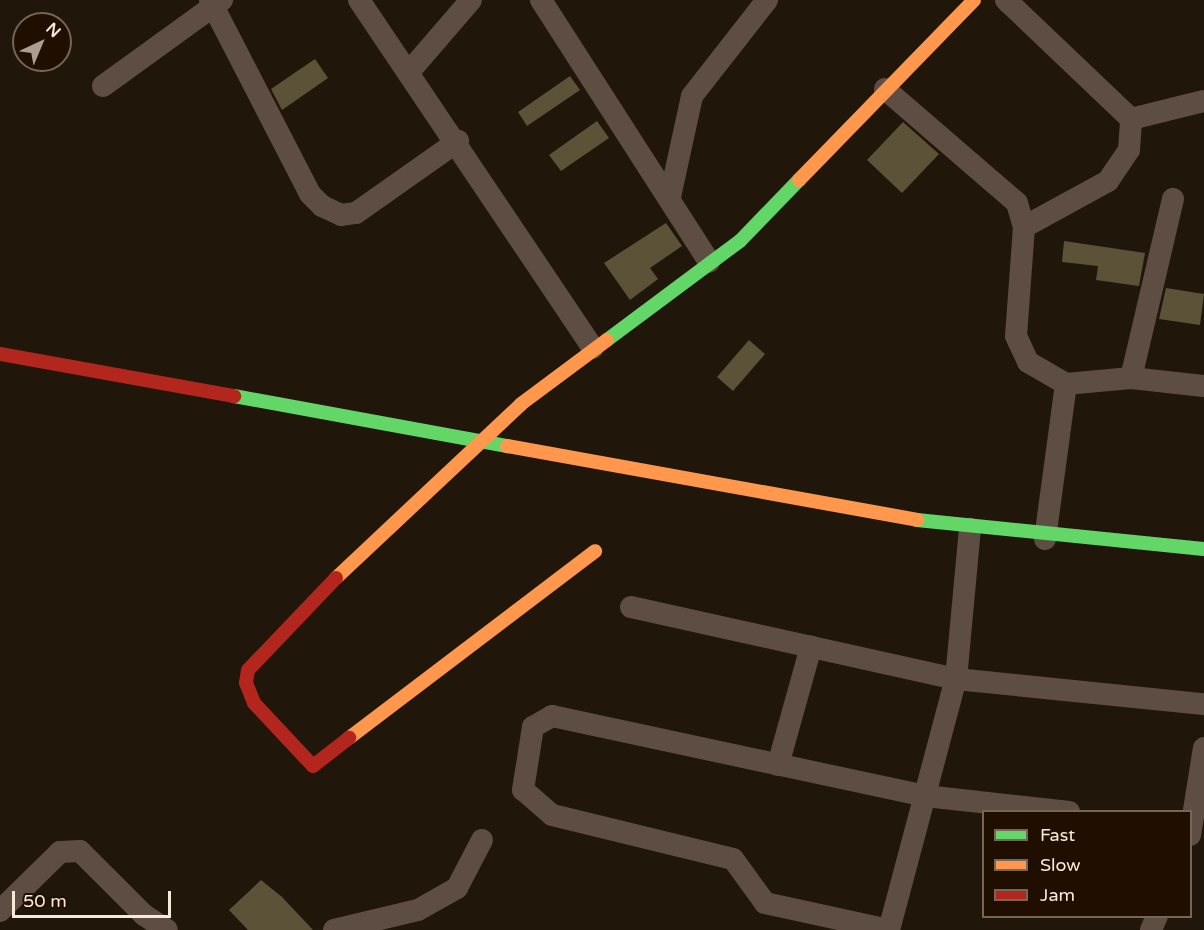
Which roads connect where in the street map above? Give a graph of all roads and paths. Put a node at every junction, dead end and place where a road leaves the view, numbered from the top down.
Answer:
1 (359, 0) edge
2 (471, 0) edge
3 (541, 0) edge
4 (767, 0) edge
5 (974, 0) edge
6 (1006, 0) edge
7 (215, 2) edge
8 (409, 72) junction
9 (104, 86) dead end
10 (885, 89) junction
11 (1204, 101) edge
12 (1131, 119) junction
13 (458, 141) junction
14 (670, 197) junction
15 (1173, 199) dead end
16 (1024, 227) junction
17 (709, 262) junction
18 (592, 348) junction
19 (0, 354) edge
20 (1131, 378) junction
21 (1066, 384) junction
22 (1204, 386) edge
23 (484, 442) junction
24 (970, 529) junction
25 (1045, 539) junction
26 (1204, 549) edge
27 (595, 552) dead end
28 (631, 607) dead end
29 (811, 647) junction
30 (956, 679) junction
31 (1204, 704) edge
32 (1204, 748) edge
33 (778, 765) junction
34 (925, 796) junction
35 (1051, 810) edge
36 (1195, 828) edge
37 (482, 840) dead end
38 (0, 911) edge
39 (138, 922) edge
40 (167, 930) edge
41 (334, 930) edge
42 (889, 930) edge

1 - 8 street
2 - 8 street
3 - 14 street
4 - 14 street
5 - 10 street
6 - 12 street
7 - 9 street
7 - 13 street
8 - 13 street
10 - 16 street
10 - 17 street
11 - 12 street
12 - 16 street
13 - 18 street
14 - 17 street
15 - 20 street
16 - 21 street
17 - 18 street
18 - 23 street
19 - 23 street
20 - 21 street
20 - 22 street
21 - 25 street
23 - 24 street
23 - 27 street
24 - 25 street
24 - 30 street
25 - 26 street
28 - 29 street
29 - 30 street
29 - 33 street
30 - 31 street
30 - 34 street
32 - 36 street
33 - 34 street
33 - 42 street
34 - 35 street
34 - 42 street
37 - 41 street
38 - 39 street
39 - 40 street

